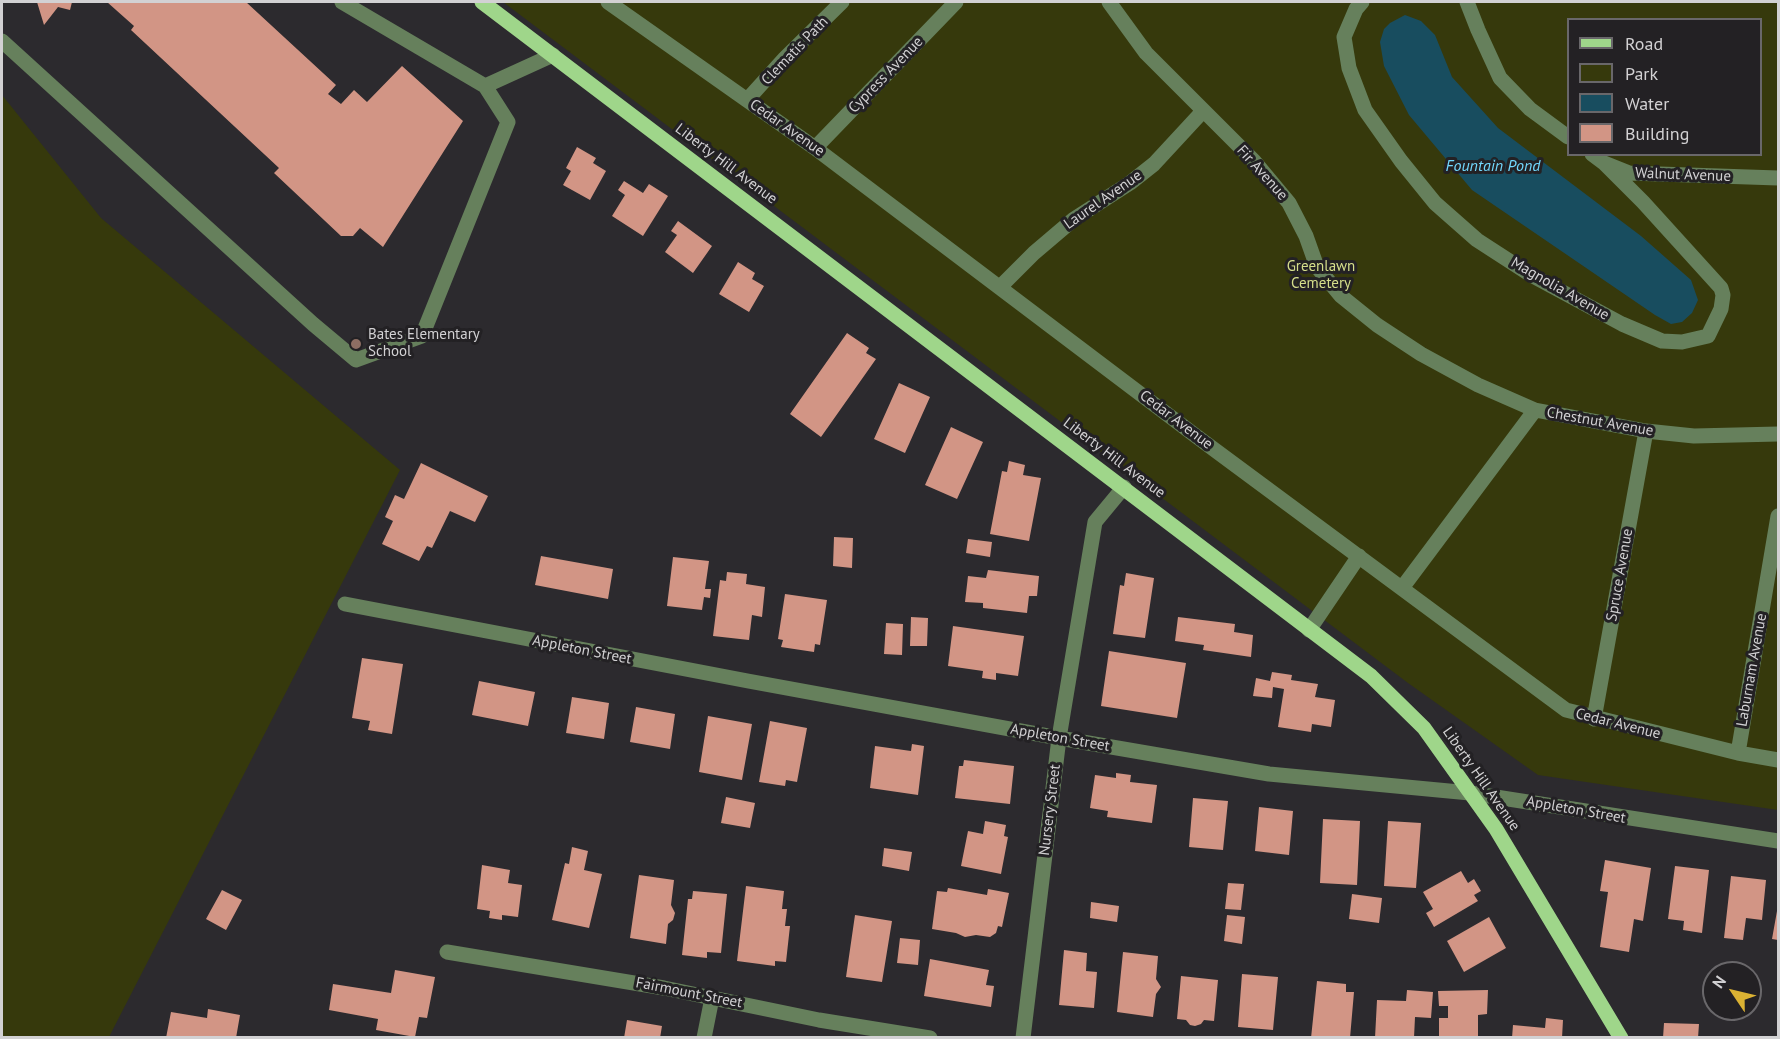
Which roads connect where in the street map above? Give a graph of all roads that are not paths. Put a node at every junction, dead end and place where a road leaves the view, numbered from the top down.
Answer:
1 (342, 2) edge
2 (482, 2) edge
3 (608, 2) edge
4 (842, 2) edge
5 (956, 2) edge
6 (1109, 2) edge
7 (1362, 2) edge
8 (1467, 2) edge
9 (2, 41) edge
10 (553, 55) junction
11 (485, 86) junction
12 (747, 100) junction
13 (1203, 111) junction
14 (1567, 136) edge
15 (815, 148) junction
16 (1598, 159) edge
17 (1779, 178) edge
18 (1000, 287) junction
19 (1535, 410) junction
20 (1646, 431) junction
21 (1779, 435) edge
22 (1124, 487) junction
23 (1779, 516) edge
24 (1359, 556) junction
25 (1402, 588) junction
26 (345, 604) dead end
27 (1309, 630) junction
28 (1594, 719) junction
29 (1059, 738) junction
30 (1738, 753) junction
31 (1779, 760) edge
32 (1470, 793) junction
33 (1779, 841) edge
34 (447, 952) dead end
35 (712, 998) junction
36 (704, 1038) edge
37 (930, 1038) edge
38 (1023, 1038) edge
39 (1621, 1038) edge

1 - 11 street
2 - 10 main road, Liberty Hill Avenue
3 - 12 street, Cedar Avenue
4 - 12 street, Clematis Path
5 - 15 street, Cypress Avenue
6 - 13 street, Fir Avenue
7 - 16 street, Magnolia Avenue
8 - 14 street
9 - 11 street
10 - 11 street
10 - 22 main road, Liberty Hill Avenue
12 - 15 street, Cedar Avenue
13 - 18 street, Laurel Avenue
13 - 19 street, Fir Avenue
15 - 18 street, Cedar Avenue
16 - 17 street, Walnut Avenue
18 - 24 street, Cedar Avenue
19 - 20 street, Chestnut Avenue
19 - 25 street, Chestnut Avenue
20 - 21 street, Chestnut Avenue
20 - 28 street, Spruce Avenue
22 - 27 main road, Liberty Hill Avenue
22 - 29 street, Nursery Street
23 - 30 street, Laburnam Avenue
24 - 25 street, Cedar Avenue
24 - 27 street
25 - 28 street, Cedar Avenue
26 - 29 street, Appleton Street
27 - 32 main road, Liberty Hill Avenue
28 - 30 street, Cedar Avenue
29 - 32 street, Appleton Street
29 - 38 street, Nursery Street
30 - 31 street, Cedar Avenue
32 - 33 street, Appleton Street
32 - 39 main road, Liberty Hill Avenue
34 - 35 street, Fairmount Street
35 - 36 street
35 - 37 street, Fairmount Street

